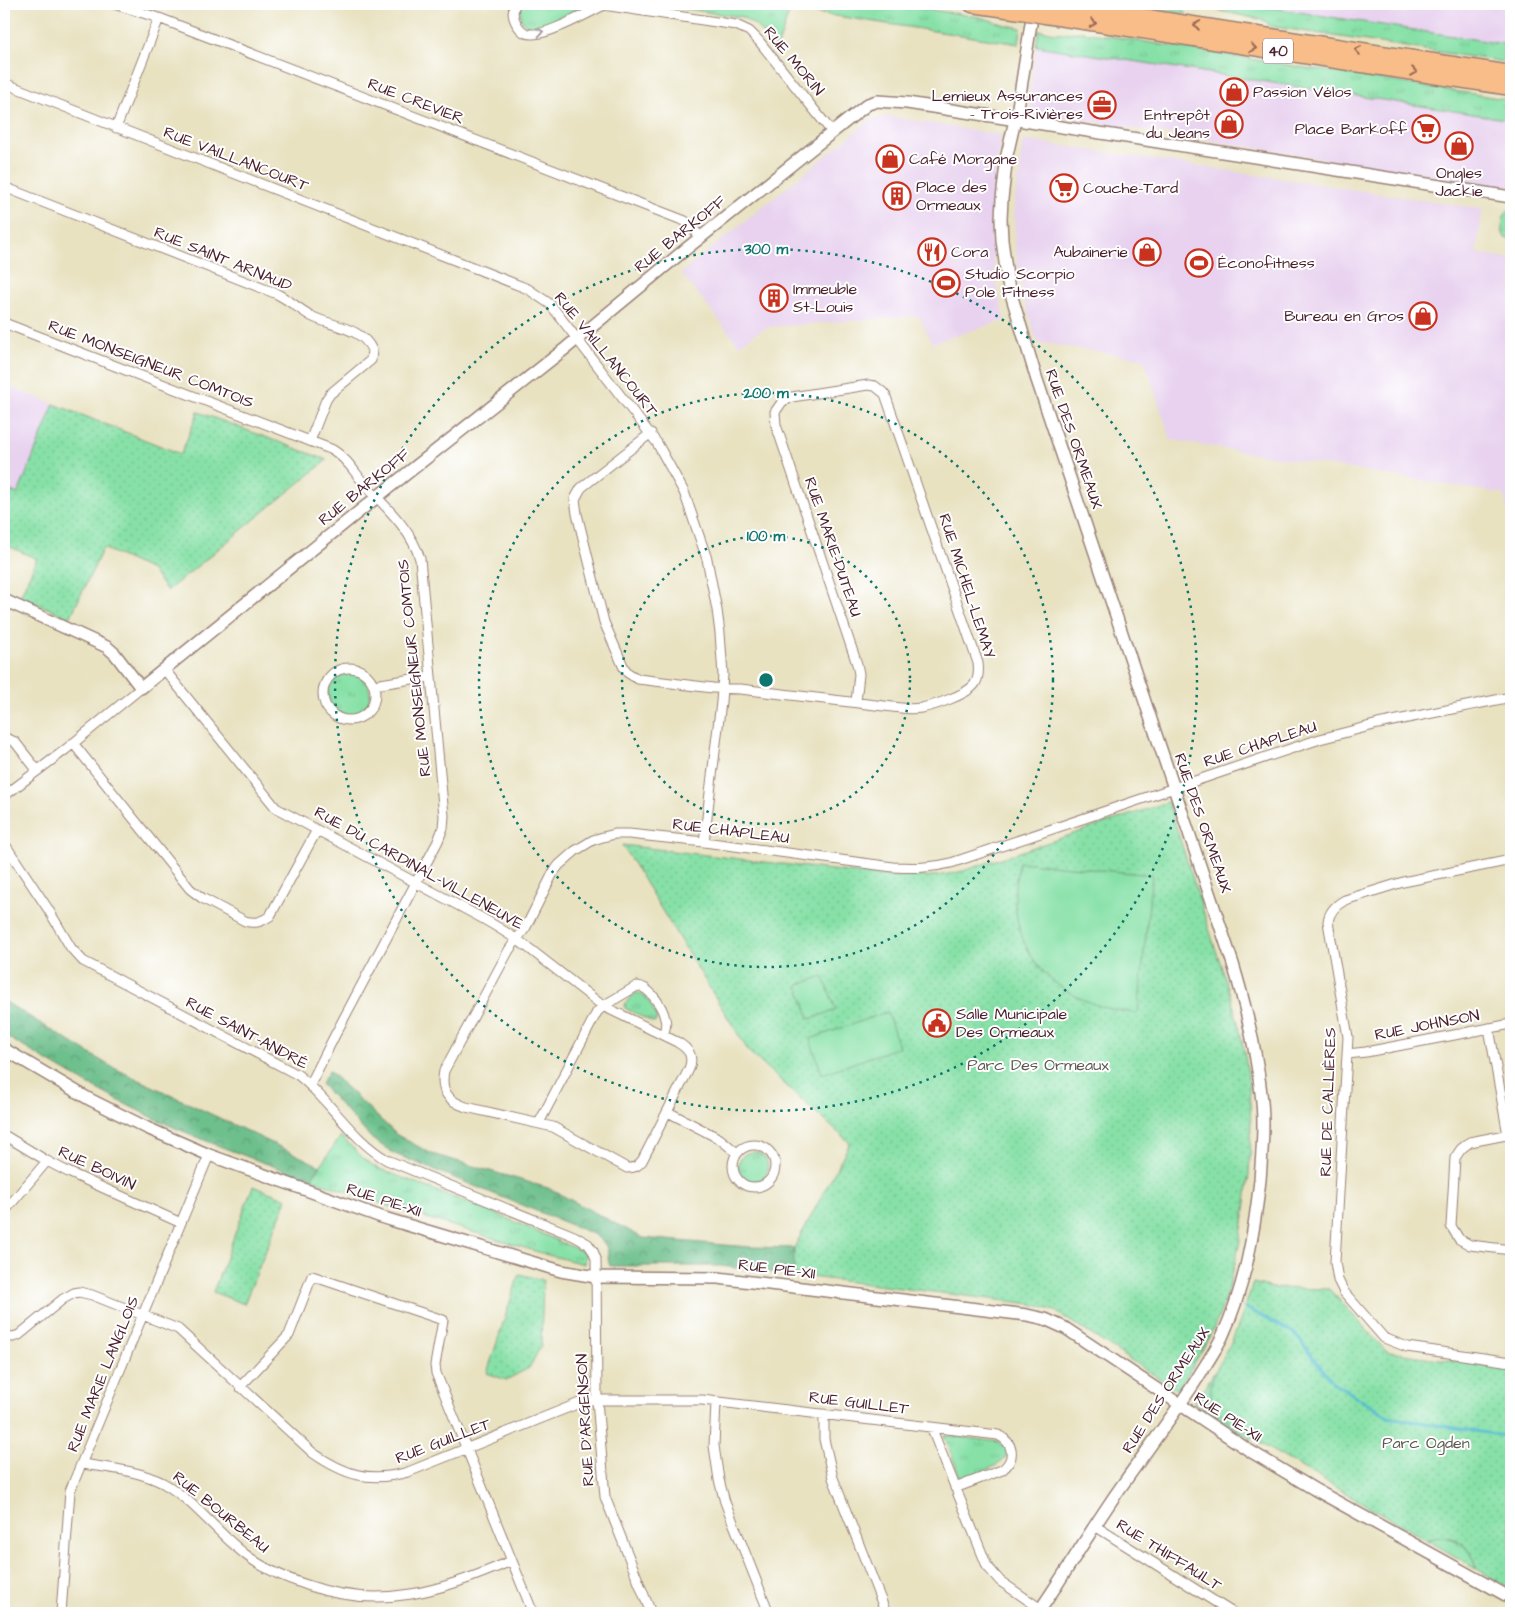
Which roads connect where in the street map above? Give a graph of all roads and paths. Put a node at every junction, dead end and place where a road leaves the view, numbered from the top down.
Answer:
1 (114, 4) edge
2 (515, 4) edge
3 (601, 4) edge
4 (972, 4) edge
5 (1057, 4) edge
6 (1033, 10) edge
7 (159, 18) junction
8 (1511, 74) edge
9 (4, 83) edge
10 (1511, 87) edge
11 (1015, 120) junction
12 (116, 128) junction
13 (832, 132) junction
14 (4, 187) edge
15 (1511, 196) edge
16 (701, 238) junction
17 (4, 323) edge
18 (577, 339) junction
19 (780, 404) joint
20 (650, 434) junction
21 (310, 441) junction
22 (377, 497) junction
23 (4, 600) edge
24 (164, 669) junction
25 (431, 676) junction
26 (374, 685) junction
27 (141, 688) junction
28 (722, 688) junction
29 (1511, 697) edge
30 (856, 702) junction
31 (4, 737) edge
32 (73, 743) junction
33 (36, 770) junction
34 (1174, 788) junction
35 (4, 796) edge
36 (317, 830) junction
37 (4, 842) edge
38 (704, 842) junction
39 (1511, 860) edge
40 (416, 882) junction
41 (517, 939) junction
42 (603, 1006) junction
43 (1511, 1024) edge
44 (1489, 1028) junction
45 (663, 1035) junction
46 (4, 1049) edge
47 (1348, 1054) junction
48 (310, 1085) junction
49 (668, 1112) junction
50 (539, 1123) junction
51 (1509, 1134) edge
52 (4, 1135) edge
53 (737, 1153) junction
54 (209, 1155) junction
55 (47, 1162) junction
56 (4, 1212) edge
57 (181, 1223) junction
58 (1511, 1250) edge
59 (596, 1277) junction
60 (143, 1315) junction
61 (4, 1336) edge
62 (1511, 1362) edge
63 (240, 1387) junction
64 (597, 1400) junction
65 (716, 1402) junction
66 (1179, 1405) junction
67 (824, 1414) junction
68 (932, 1427) junction
69 (466, 1448) junction
70 (82, 1464) junction
71 (955, 1488) junction
72 (1095, 1526) junction
73 (512, 1561) junction
74 (1511, 1598) edge
75 (1039, 1611) edge
76 (1228, 1612) edge
77 (61, 1613) edge
78 (533, 1613) edge
79 (651, 1613) edge
80 (769, 1613) edge
81 (886, 1613) edge

1 - 7 street, RUE CREVIER
2 -> 3 street, RUE MORIN
3 - 13 street, RUE MORIN
4 - 6 highway, 40
8 -> 5 highway, 40
6 -> 10 highway, 40
6 - 11 street, RUE DES ORMEAUX
7 - 12 street
7 - 16 street, RUE CREVIER
9 - 12 street, RUE VAILLANCOURT
11 - 13 street, RUE BARKOFF
11 - 15 street, RUE BARKOFF
11 - 34 street, RUE DES ORMEAUX
12 - 18 street, RUE VAILLANCOURT
13 - 16 street, RUE BARKOFF
14 - 21 street, RUE SAINT ARNAUD
16 - 18 street, RUE BARKOFF
17 - 21 street, RUE MONSEIGNEUR COMTOIS
18 - 20 street, RUE VAILLANCOURT
18 - 22 street, RUE BARKOFF
19 - 30 street, RUE MARIE-DUTEAU
19 - 30 street, RUE MICHEL-LEMAY
20 - 28 street, RUE VAILLANCOURT
20 - 28 street, RUE MICHEL-LEMAY
21 - 22 street, RUE MONSEIGNEUR COMTOIS
22 - 24 street, RUE BARKOFF
22 - 25 street, RUE MONSEIGNEUR COMTOIS
23 - 27 street
24 - 27 street, RUE BARKOFF
24 - 36 street, RUE DU CARDINAL-VILLENEUVE
25 - 26 street
25 - 40 street, RUE MONSEIGNEUR COMTOIS
26 - 26 street
27 - 32 street, RUE BARKOFF
28 - 30 street, RUE MICHEL-LEMAY
28 - 38 street, RUE VAILLANCOURT
29 - 34 street, RUE CHAPLEAU
31 - 33 street
32 - 33 street, RUE BARKOFF
32 - 36 street
33 - 35 street, RUE BARKOFF
34 - 38 street, RUE CHAPLEAU
34 - 66 street, RUE DES ORMEAUX
36 - 40 street, RUE DU CARDINAL-VILLENEUVE
37 - 48 street, RUE SAINT-ANDRÉ
38 - 41 street, RUE CHAPLEAU
39 - 47 street, RUE DE CALLIÈRES
40 - 41 street, RUE DU CARDINAL-VILLENEUVE
40 - 48 street, RUE MONSEIGNEUR COMTOIS
41 - 42 street, RUE DU CARDINAL-VILLENEUVE
41 - 50 street, RUE CHAPLEAU
42 - 45 street, RUE CHAPLEAU
42 - 45 street
42 - 50 street
43 - 44 street, RUE JOHNSON
44 - 47 street, RUE JOHNSON
44 - 51 street
45 - 49 street, RUE CHAPLEAU
46 - 54 street, RUE PIE-XII
47 - 62 street, RUE DE CALLIÈRES
48 - 59 street, RUE SAINT-ANDRÉ
49 - 50 street, RUE CHAPLEAU
49 - 53 street
51 - 58 street
52 - 55 street, RUE BOIVIN
53 - 53 street
54 - 57 street, RUE MARIE LANGLOIS
54 - 59 street, RUE PIE-XII
55 - 56 street
55 - 57 street, RUE BOIVIN
57 - 60 street, RUE MARIE LANGLOIS
59 - 64 street, RUE D'ARGENSON
59 - 66 street, RUE PIE-XII
60 - 61 street, RUE GUILLET
60 - 63 street, RUE GUILLET
60 - 70 street, RUE MARIE LANGLOIS
63 - 69 street, RUE GUILLET
63 - 69 street
64 - 65 street, RUE GUILLET
64 - 69 street, RUE GUILLET
64 - 79 street, RUE D'ARGENSON
65 - 67 street, RUE GUILLET
65 - 80 street
66 - 72 street, RUE DES ORMEAUX
66 - 74 street, RUE PIE-XII
67 - 68 street, RUE GUILLET
67 - 81 street
68 - 71 street
68 - 71 street, RUE GUILLET
69 - 73 street
70 - 73 street, RUE BOURBEAU
70 - 77 street, RUE MARIE LANGLOIS
71 - 75 street
72 - 75 street, RUE DES ORMEAUX
72 - 76 street, RUE THIFFAULT
73 - 78 street

